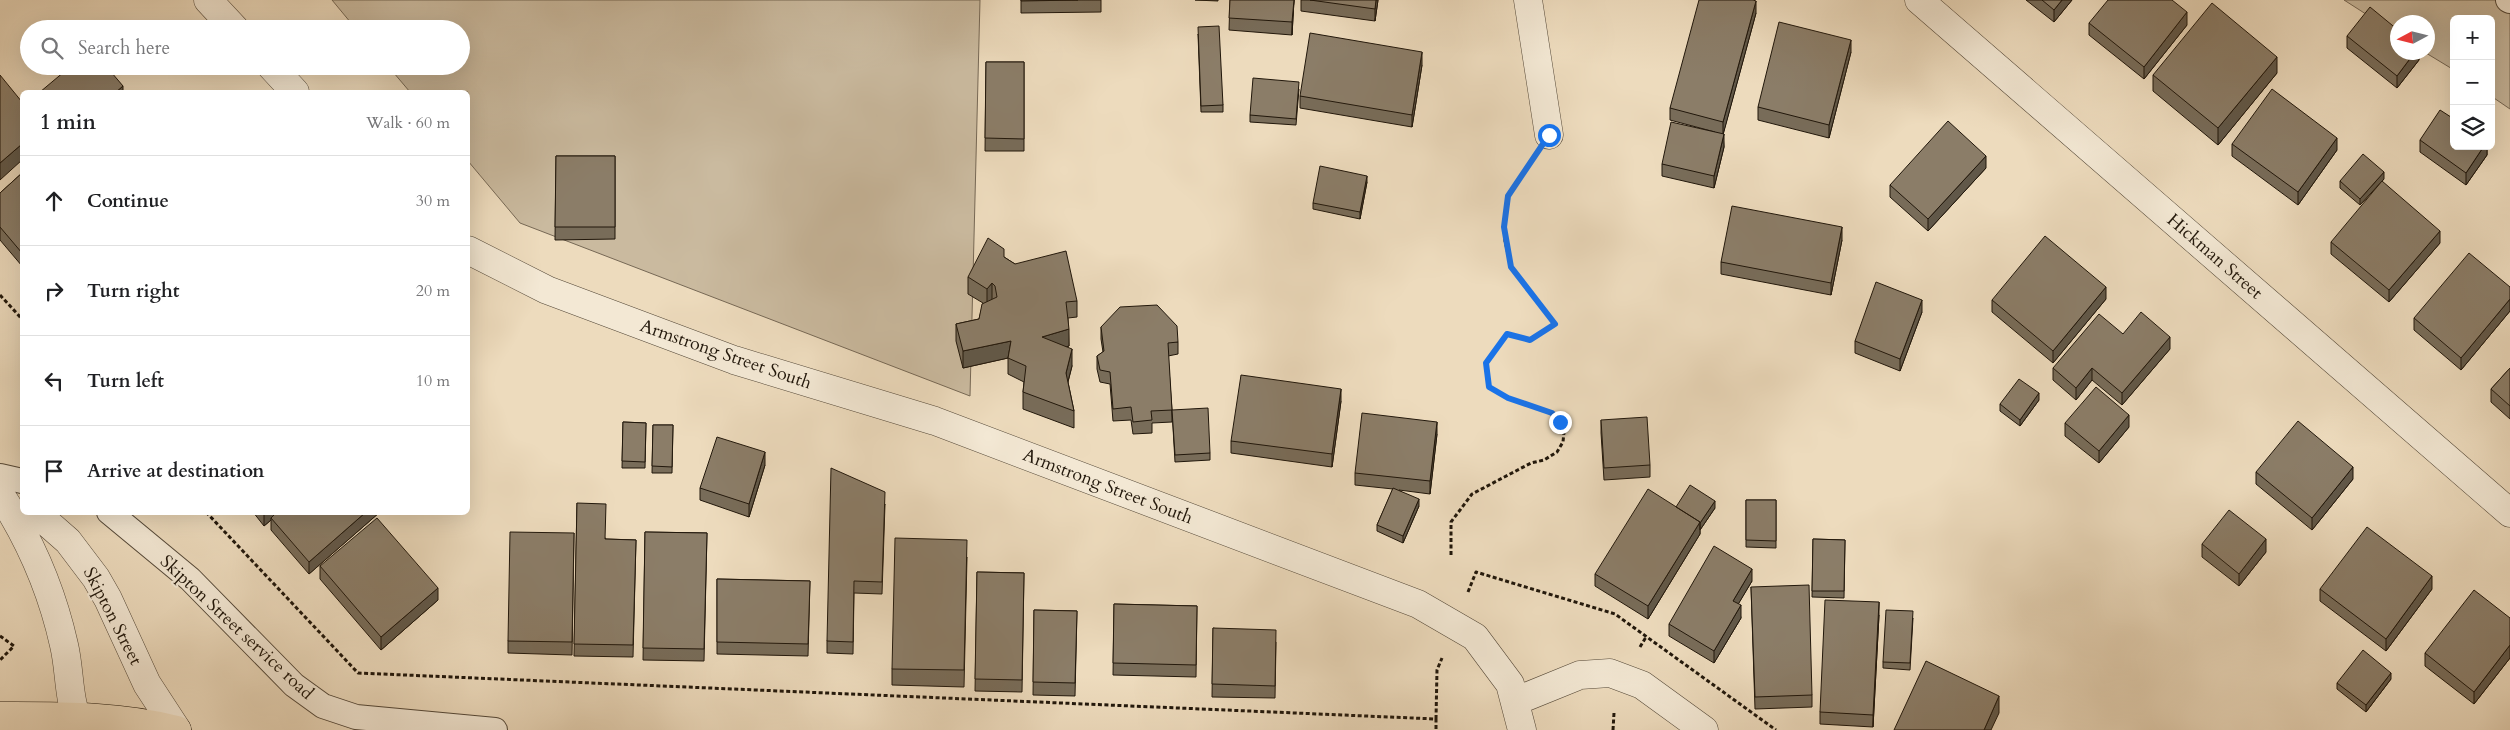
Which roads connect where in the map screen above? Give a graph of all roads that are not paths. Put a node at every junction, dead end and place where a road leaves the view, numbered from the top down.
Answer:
1 (208, 0) edge
2 (1528, 0) edge
3 (1920, 0) edge
4 (227, 20) edge
5 (279, 75) edge
6 (293, 90) edge
7 (1549, 135) road end
8 (470, 251) edge
9 (0, 476) edge
10 (20, 481) edge
11 (0, 484) edge
12 (0, 494) edge
13 (20, 500) edge
14 (2510, 513) edge
15 (38, 515) edge
16 (113, 515) edge
17 (1516, 700) junction
18 (0, 716) edge
19 (79, 723) edge
20 (177, 730) edge
21 (495, 730) edge
22 (1522, 730) edge
23 (1704, 730) edge

1 - 4 street
2 - 7 street
3 - 14 street, Hickman Street
5 - 6 street
8 - 17 street, Armstrong Street South
9 - 10 lane
11 - 13 street
12 - 19 street
15 - 20 street, Skipton Street
16 - 21 lane, Skipton Street service road
17 - 22 street, Armstrong Street South
17 - 23 street
18 - 19 highway, Skipton Street
19 - 20 highway, Skipton Street

